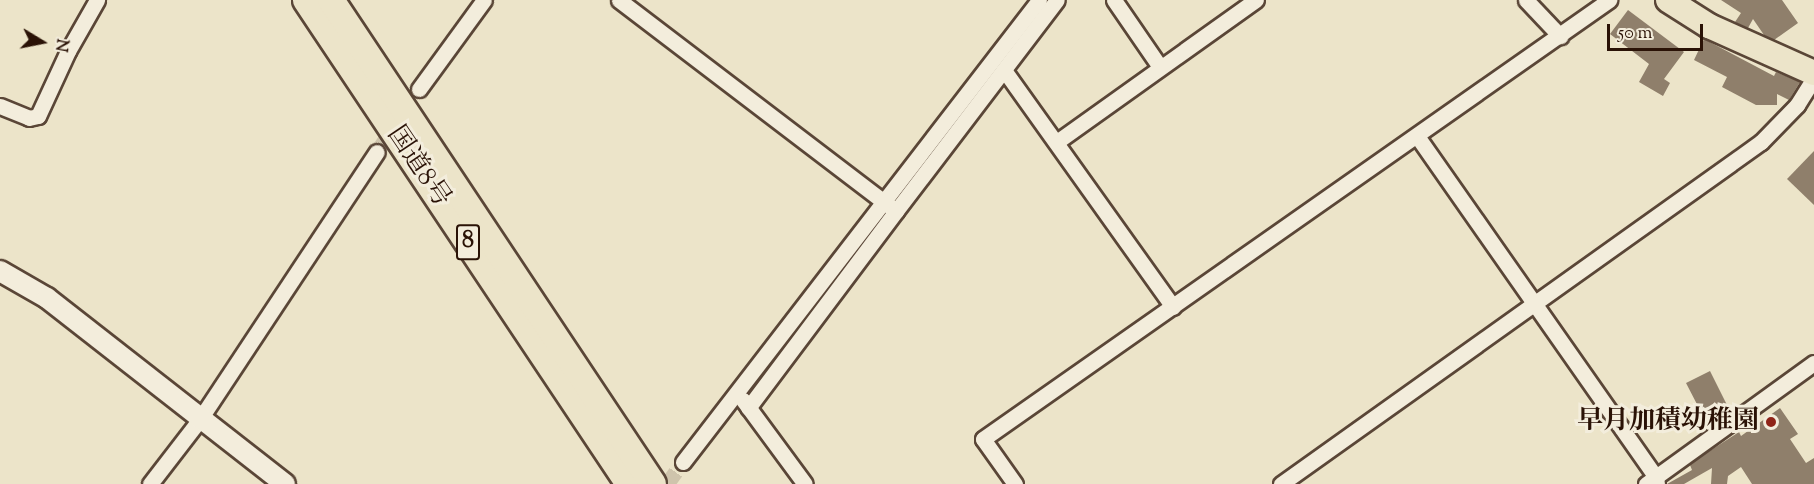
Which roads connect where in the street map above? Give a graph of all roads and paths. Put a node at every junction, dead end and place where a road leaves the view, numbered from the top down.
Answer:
1 (97, 0) edge
2 (306, 0) edge
3 (331, 0) edge
4 (484, 0) edge
5 (619, 0) edge
6 (1039, 0) edge
7 (1057, 0) edge
8 (1114, 0) edge
9 (1256, 0) edge
10 (1526, 0) edge
11 (1609, 0) edge
12 (1668, 0) edge
13 (1696, 8) edge
14 (1560, 36) junction
15 (1160, 67) junction
16 (1004, 70) junction
17 (1814, 71) edge
18 (419, 89) tunnel mouth
19 (0, 106) edge
20 (1417, 136) junction
21 (1058, 141) junction
22 (377, 152) tunnel mouth
23 (884, 201) junction
24 (896, 212) junction
25 (0, 271) edge
26 (1536, 304) junction
27 (1173, 307) junction
28 (1814, 363) edge
29 (737, 393) junction
30 (748, 408) junction
31 (200, 419) junction
32 (683, 462) tunnel mouth
33 (1653, 482) edge
34 (150, 484) edge
35 (285, 484) edge
36 (629, 484) edge
37 (653, 484) edge
38 (805, 484) edge
39 (1015, 484) edge
40 (1281, 484) edge

1 - 19 street
2 - 36 highway, 国道8号 / 8
3 - 37 highway, 国道8号 / 8
4 - 18 street
5 - 23 street
6 - 23 street
7 - 16 street
8 - 15 street
9 - 15 street
10 - 14 street
11 - 14 street
12 - 13 main road
13 - 17 main road
14 - 20 street
15 - 21 street
16 - 21 street
16 - 24 street
17 - 26 street
20 - 26 street
20 - 27 street
21 - 27 street
22 - 31 street
23 - 24 street
23 - 29 street
24 - 30 street
25 - 31 street
26 - 33 street
26 - 40 street
27 - 39 street
28 - 33 street
29 - 30 street
29 - 32 street
30 - 38 street
31 - 34 street
31 - 35 street

